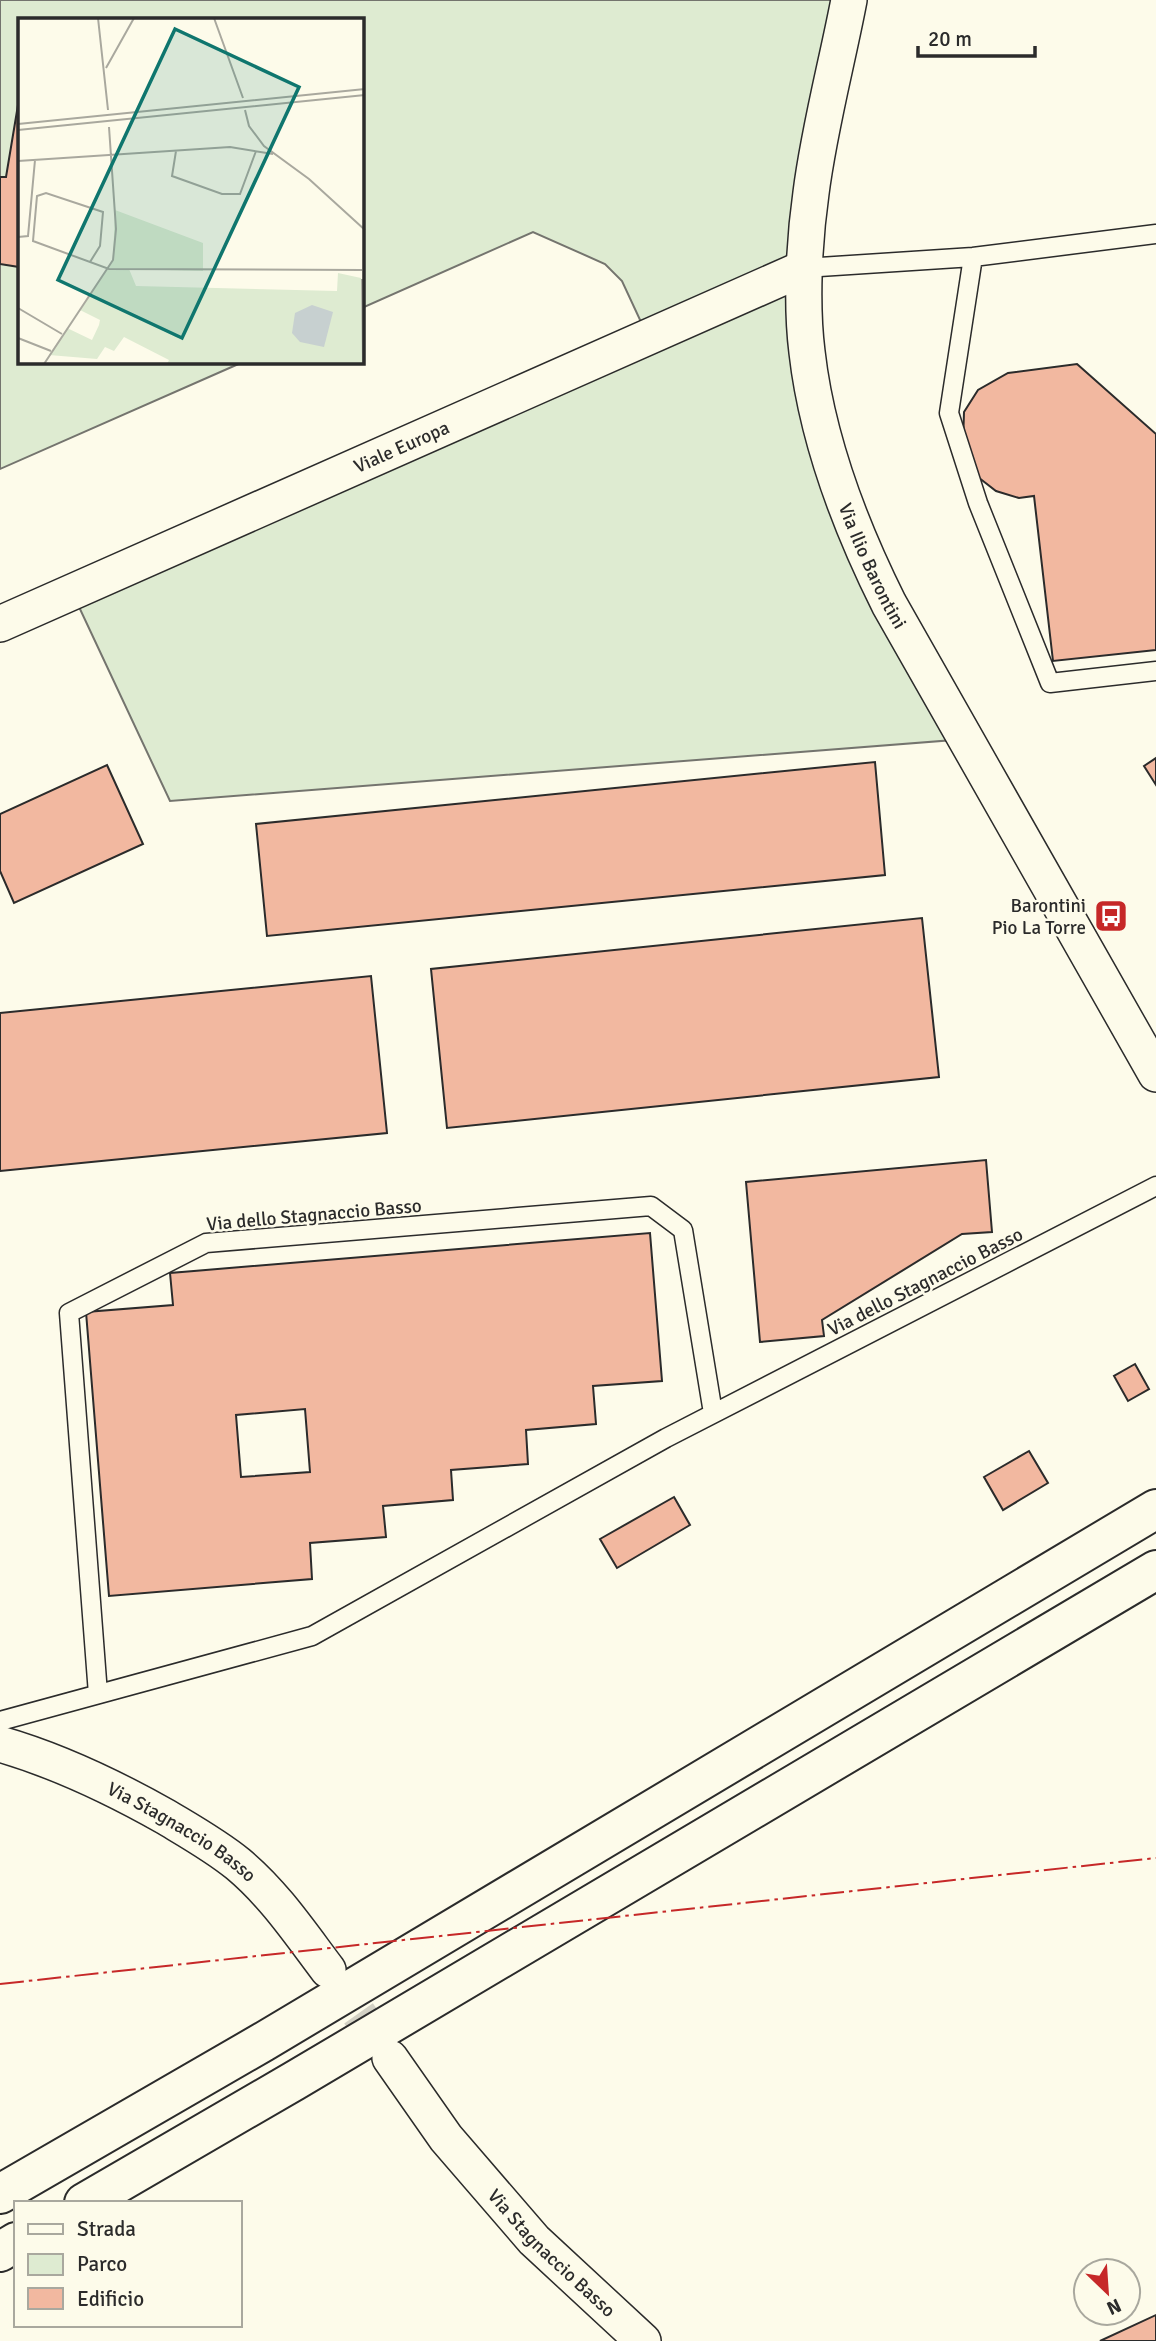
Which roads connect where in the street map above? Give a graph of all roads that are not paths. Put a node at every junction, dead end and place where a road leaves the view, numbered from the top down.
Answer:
1 (849, 0) edge
2 (1156, 234) edge
3 (973, 257) junction
4 (804, 268) junction
5 (0, 624) edge
6 (1156, 671) edge
7 (1156, 1074) edge
8 (1156, 1186) edge
9 (713, 1413) junction
10 (1156, 1509) edge
11 (1156, 1570) edge
12 (98, 1694) junction
13 (0, 1721) edge
14 (0, 1744) edge
15 (328, 1970) tunnel mouth
16 (390, 2058) tunnel mouth
17 (0, 2194) edge
18 (87, 2201) edge
19 (643, 2341) edge

1 - 4 street, Via Ilio Barontini
2 - 3 lane
3 - 4 lane
3 - 6 lane
4 - 5 street, Viale Europa
4 - 7 street, Via Ilio Barontini
8 - 9 lane, Via dello Stagnaccio Basso
9 - 12 lane, Via dello Stagnaccio Basso
9 - 12 lane, Via dello Stagnaccio Basso
10 - 17 highway
11 - 18 highway
12 - 13 lane, Via dello Stagnaccio Basso
14 - 15 street, Via Stagnaccio Basso
16 - 19 street, Via Stagnaccio Basso

